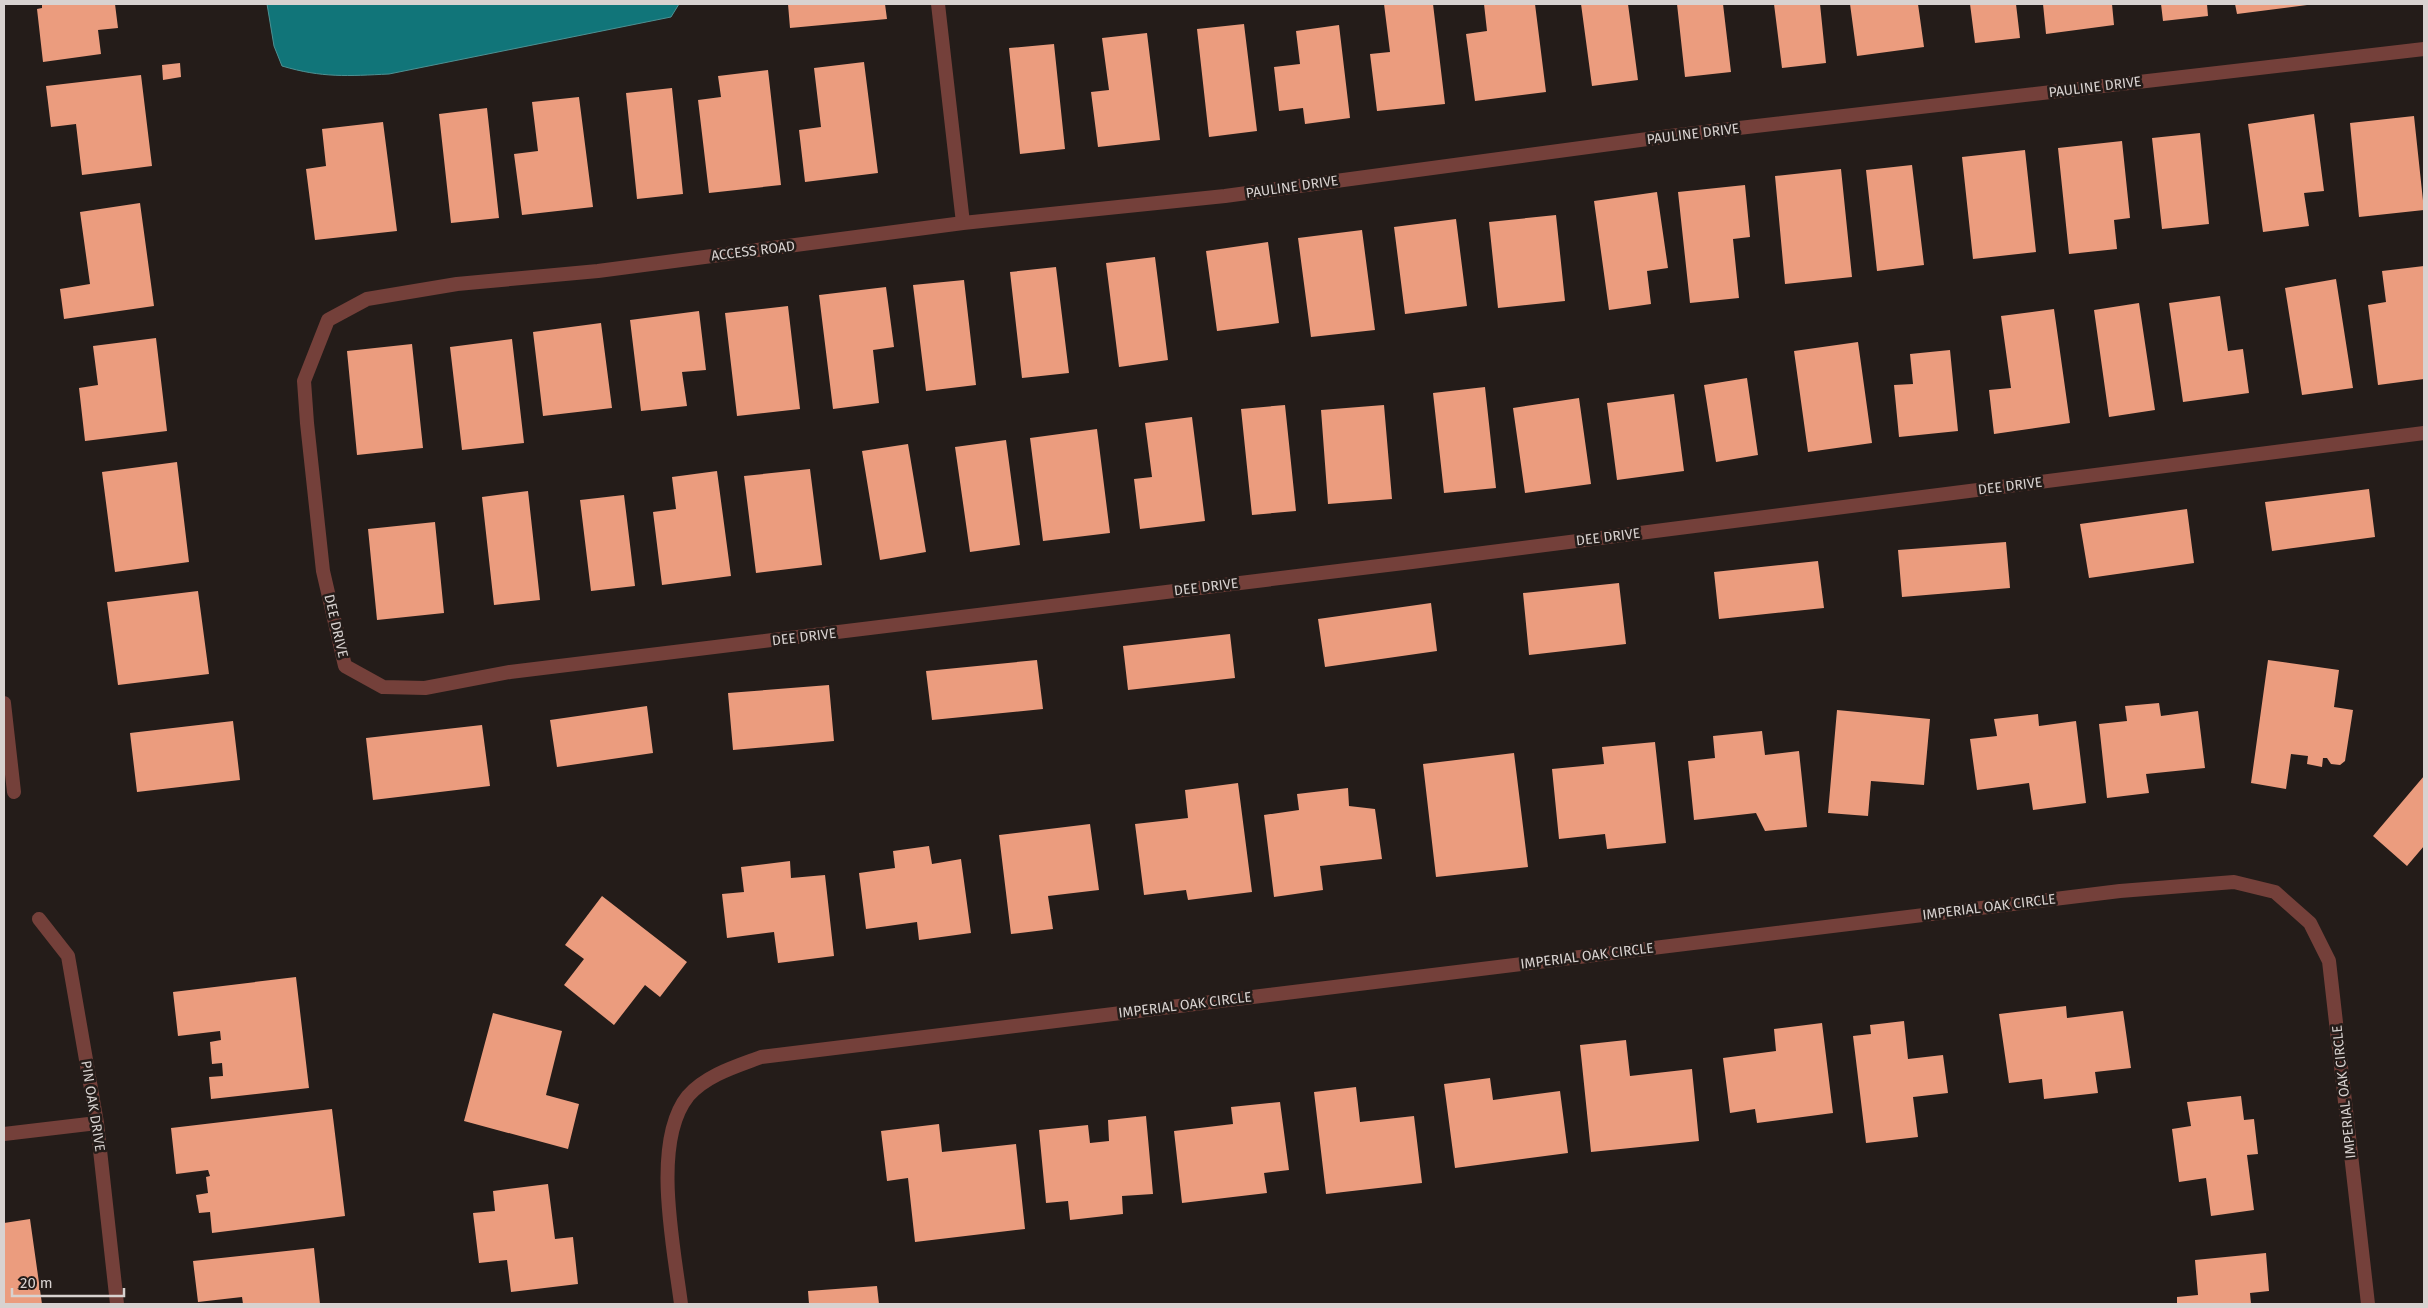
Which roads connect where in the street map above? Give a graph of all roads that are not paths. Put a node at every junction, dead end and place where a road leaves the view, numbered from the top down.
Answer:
1 (938, 4) edge
2 (2424, 49) edge
3 (963, 223) junction
4 (328, 320) joint
5 (2424, 433) edge
6 (4, 703) edge
7 (14, 792) dead end
8 (39, 918) dead end
9 (97, 1123) junction
10 (4, 1134) edge
11 (117, 1304) edge
12 (681, 1304) edge
13 (2368, 1304) edge

1 - 3 street
2 - 3 street, PAULINE DRIVE
3 - 4 street, ACCESS ROAD
4 - 5 street, DEE DRIVE
6 - 7 street
8 - 9 street, PIN OAK DRIVE
9 - 10 street
9 - 11 street, PIN OAK DRIVE
12 - 13 street, IMPERIAL OAK CIRCLE

